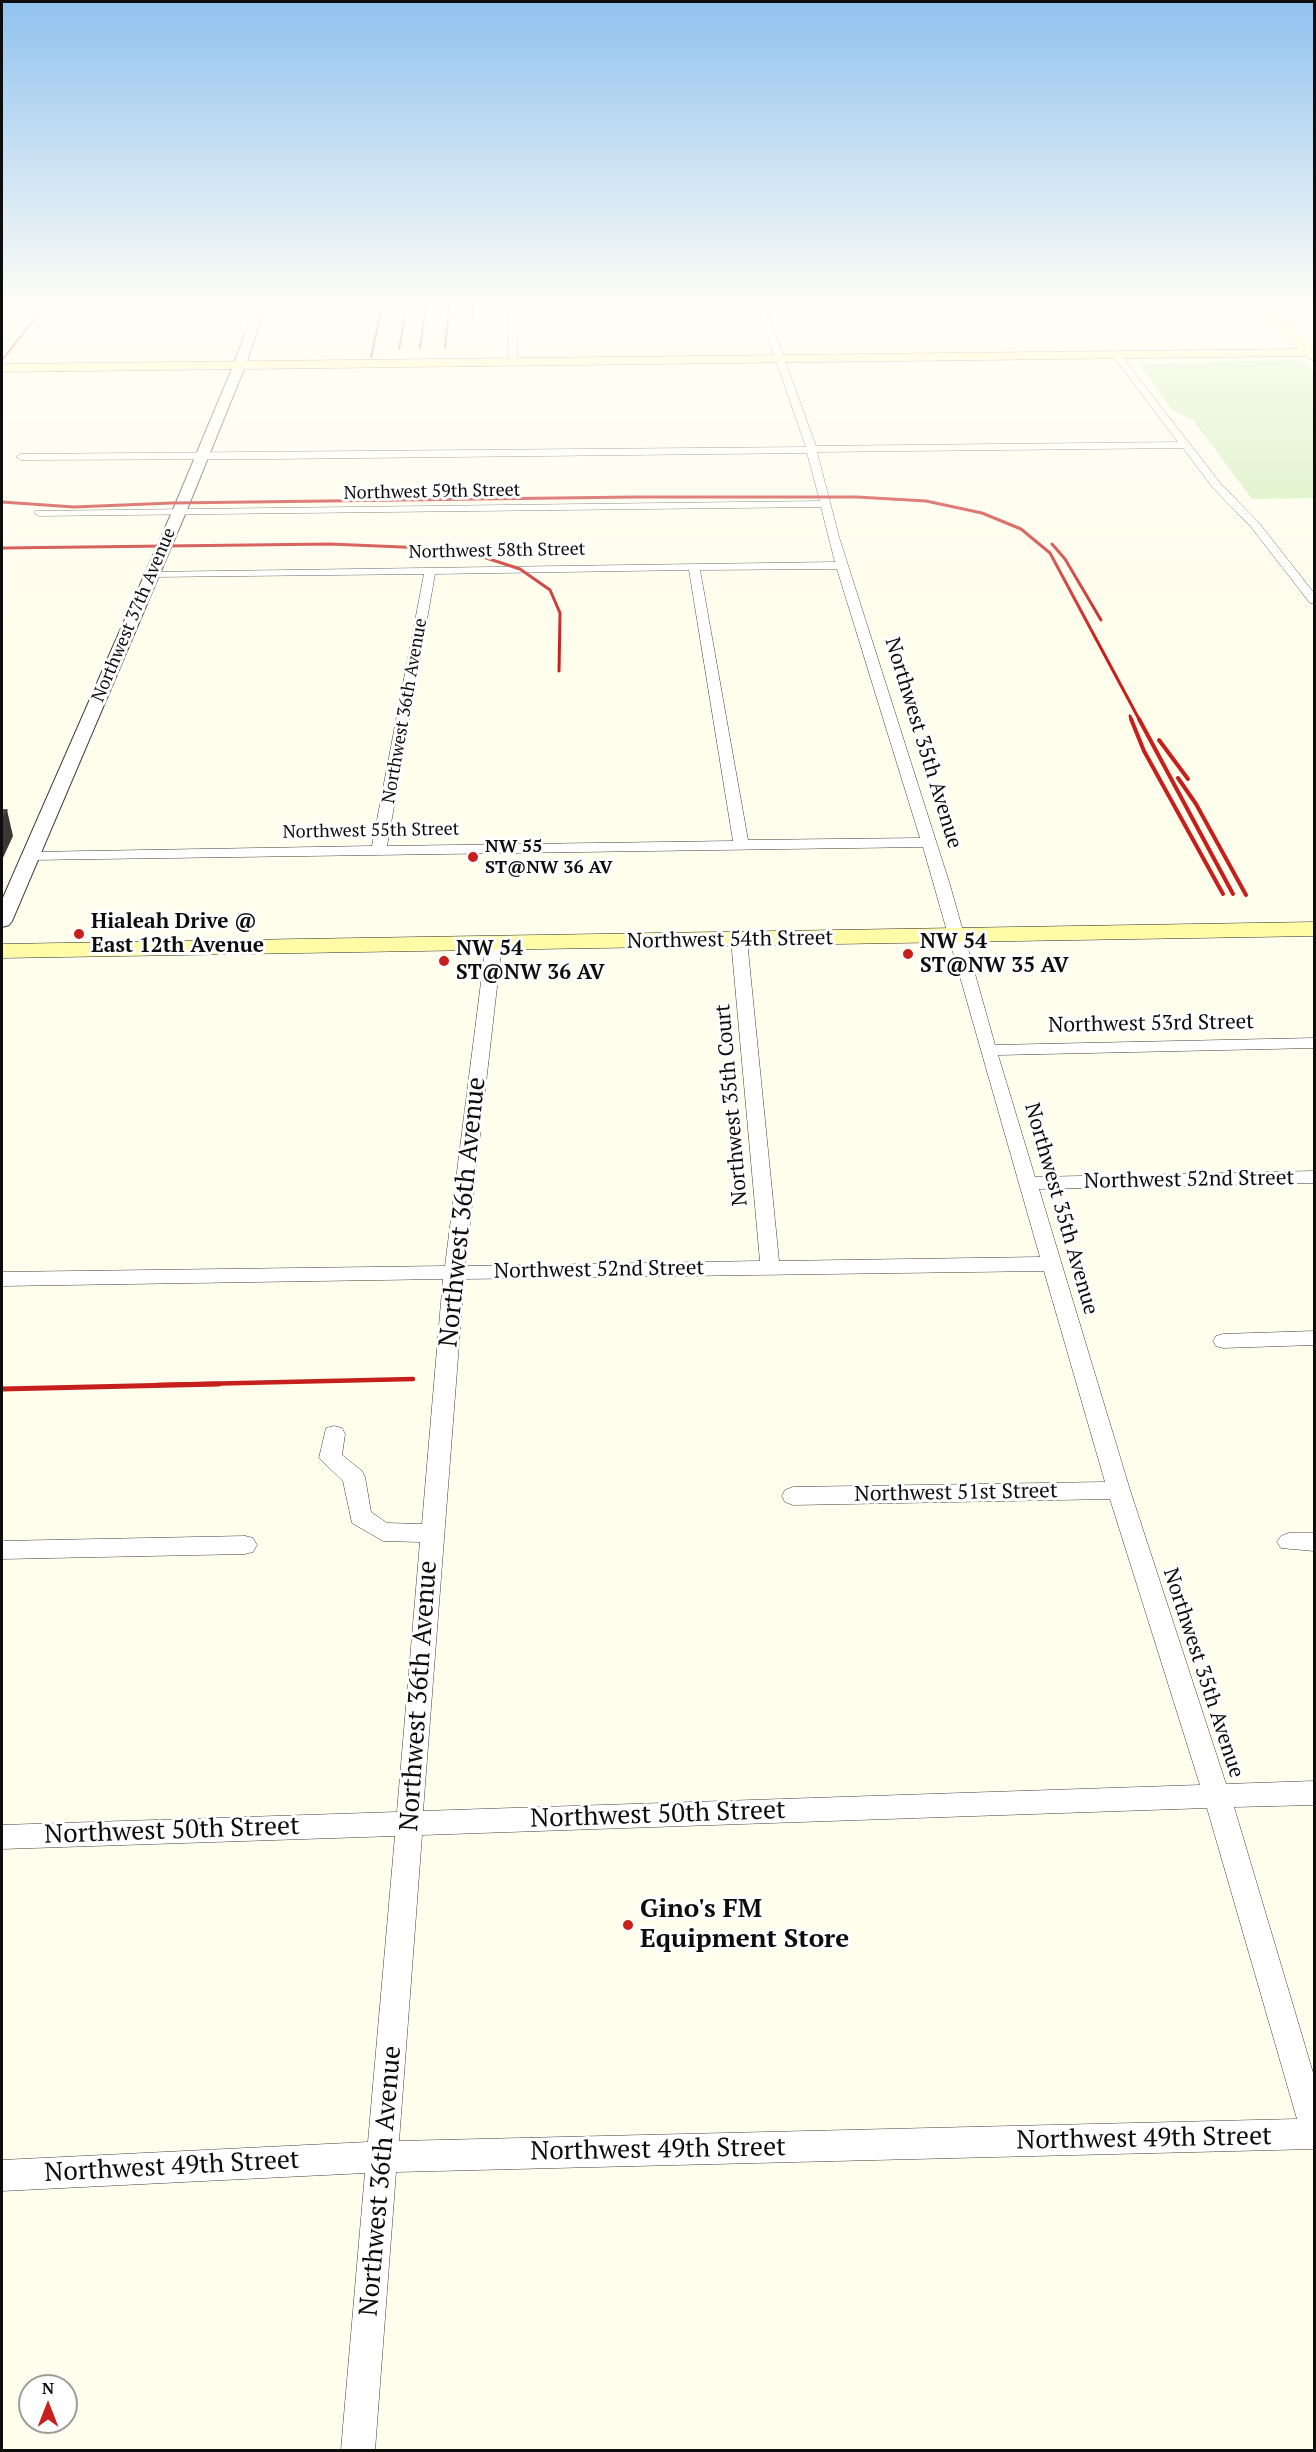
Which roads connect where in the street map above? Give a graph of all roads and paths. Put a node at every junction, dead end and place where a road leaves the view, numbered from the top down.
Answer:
1 (215, 420) edge
2 (802, 420) edge
3 (1166, 420) edge
4 (1185, 445) junction
5 (812, 450) junction
6 (200, 455) junction
7 (21, 457) dead end
8 (824, 504) junction
9 (179, 512) junction
10 (39, 513) dead end
11 (843, 565) junction
12 (694, 567) junction
13 (430, 570) junction
14 (153, 574) junction
15 (1314, 600) edge
16 (927, 842) junction
17 (741, 844) junction
18 (379, 851) junction
19 (31, 856) junction
20 (2, 921) edge
21 (1314, 929) edge
22 (954, 936) junction
23 (739, 940) junction
24 (494, 944) junction
25 (2, 951) edge
26 (1314, 1043) edge
27 (989, 1050) junction
28 (1314, 1177) edge
29 (1028, 1183) junction
30 (1052, 1264) junction
31 (770, 1267) junction
32 (454, 1273) junction
33 (2, 1279) edge
34 (1314, 1338) edge
35 (1223, 1341) dead end
36 (334, 1434) dead end
37 (1119, 1490) junction
38 (793, 1496) dead end
39 (432, 1533) junction
40 (1289, 1542) dead end
41 (1314, 1542) edge
42 (245, 1545) dead end
43 (2, 1550) edge
44 (1314, 1793) edge
45 (1217, 1796) junction
46 (409, 1823) junction
47 (2, 1837) edge
48 (1314, 2125) edge
49 (1314, 2134) edge
50 (384, 2157) junction
51 (2, 2175) edge
52 (358, 2451) edge

1 - 6 street, Northwest 37th Avenue
2 - 5 street, Northwest 35th Avenue
3 - 4 street
4 - 5 street
4 - 15 street
5 - 6 street
5 - 8 street, Northwest 35th Avenue
6 - 7 street
6 - 9 street, Northwest 37th Avenue
8 - 9 street, Northwest 59th Street
8 - 11 street, Northwest 35th Avenue
9 - 10 street, Northwest 59th Street
9 - 14 street, Northwest 37th Avenue
11 - 12 street, Northwest 58th Street
11 - 16 street, Northwest 35th Avenue
12 - 13 street, Northwest 58th Street
12 - 17 street
13 - 14 street, Northwest 58th Street
13 - 18 street, Northwest 36th Avenue
14 - 19 street, Northwest 37th Avenue
16 - 17 street, Northwest 55th Street
16 - 22 street, Northwest 35th Avenue
17 - 18 street, Northwest 55th Street
18 - 19 street, Northwest 55th Street
19 - 20 street, Northwest 37th Avenue
21 - 22 main road, Northwest 54th Street
22 - 23 main road, Northwest 54th Street
22 - 27 street, Northwest 35th Avenue
23 - 24 main road, Northwest 54th Street
23 - 31 street, Northwest 35th Court
24 - 25 main road, Northwest 54th Street
24 - 32 street, Northwest 36th Avenue
26 - 27 street, Northwest 53rd Street
27 - 29 street, Northwest 35th Avenue
28 - 29 street, Northwest 52nd Street
29 - 30 street, Northwest 35th Avenue
30 - 31 street, Northwest 52nd Street
30 - 37 street, Northwest 35th Avenue
31 - 32 street, Northwest 52nd Street
32 - 33 street, Northwest 52nd Street
32 - 39 street, Northwest 36th Avenue
34 - 35 street
36 - 39 street
37 - 38 street, Northwest 51st Street
37 - 45 street, Northwest 35th Avenue
39 - 46 street, Northwest 36th Avenue
40 - 41 street
42 - 43 street
44 - 45 street, Northwest 50th Street
45 - 46 street, Northwest 50th Street
45 - 48 street, Northwest 35th Avenue
46 - 47 street, Northwest 50th Street
46 - 50 street, Northwest 36th Avenue
49 - 50 street, Northwest 49th Street
50 - 51 street, Northwest 49th Street
50 - 52 street, Northwest 36th Avenue

